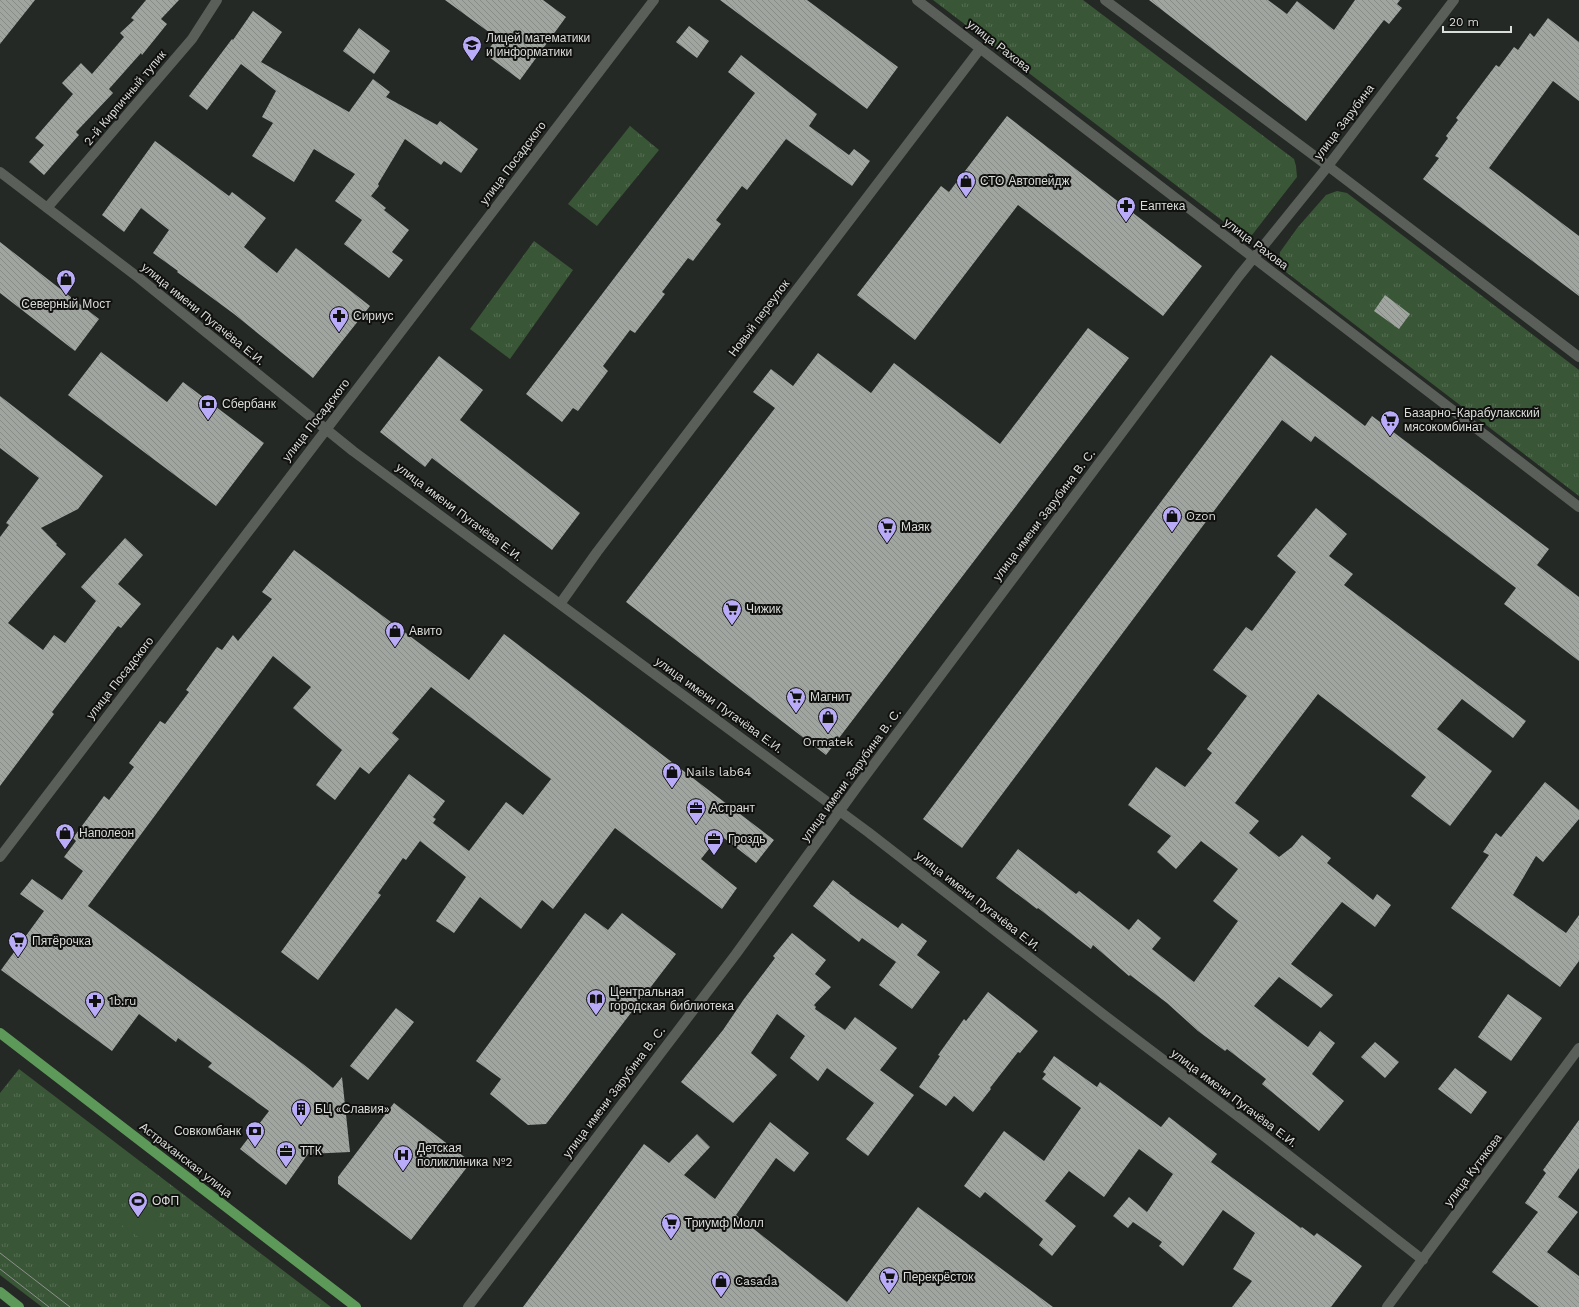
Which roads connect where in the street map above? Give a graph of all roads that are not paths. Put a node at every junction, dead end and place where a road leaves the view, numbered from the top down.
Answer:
1 (217, 0) edge
2 (654, 0) edge
3 (917, 0) edge
4 (1105, 0) edge
5 (1454, 0) edge
6 (980, 48) junction
7 (1328, 166) junction
8 (0, 172) edge
9 (47, 208) junction
10 (1253, 258) junction
11 (1579, 357) edge
12 (325, 429) junction
13 (1579, 507) edge
14 (560, 604) junction
15 (840, 811) junction
16 (0, 857) edge
17 (0, 1033) edge
18 (1579, 1048) edge
19 (1423, 1260) junction
20 (0, 1292) edge
21 (19, 1307) edge
22 (356, 1307) edge
23 (468, 1307) edge
24 (1387, 1307) edge

1 - 9 street, 2-й Кирпичный тупик
2 - 12 street, улица Посадского
3 - 6 street, улица Рахова
4 - 7 street
5 - 7 street, улица Зарубина
6 - 10 street, улица Рахова
6 - 14 street, Новый переулок
7 - 10 street, улица Зарубина
7 - 11 street
8 - 9 street, улица имени Пугачёва Е.И.
9 - 12 street, улица имени Пугачёва Е.И.
10 - 13 street, улица Рахова
10 - 15 street, улица имени Зарубина В. С.
12 - 14 street, улица имени Пугачёва Е.И.
12 - 16 street, улица Посадского
14 - 15 street, улица имени Пугачёва Е.И.
15 - 19 street, улица имени Пугачёва Е.И.
15 - 23 street, улица имени Зарубина В. С.
17 - 22 main road, Астраханская улица
18 - 19 street, улица Кутякова
19 - 24 street, улица Кутякова
20 - 21 main road

